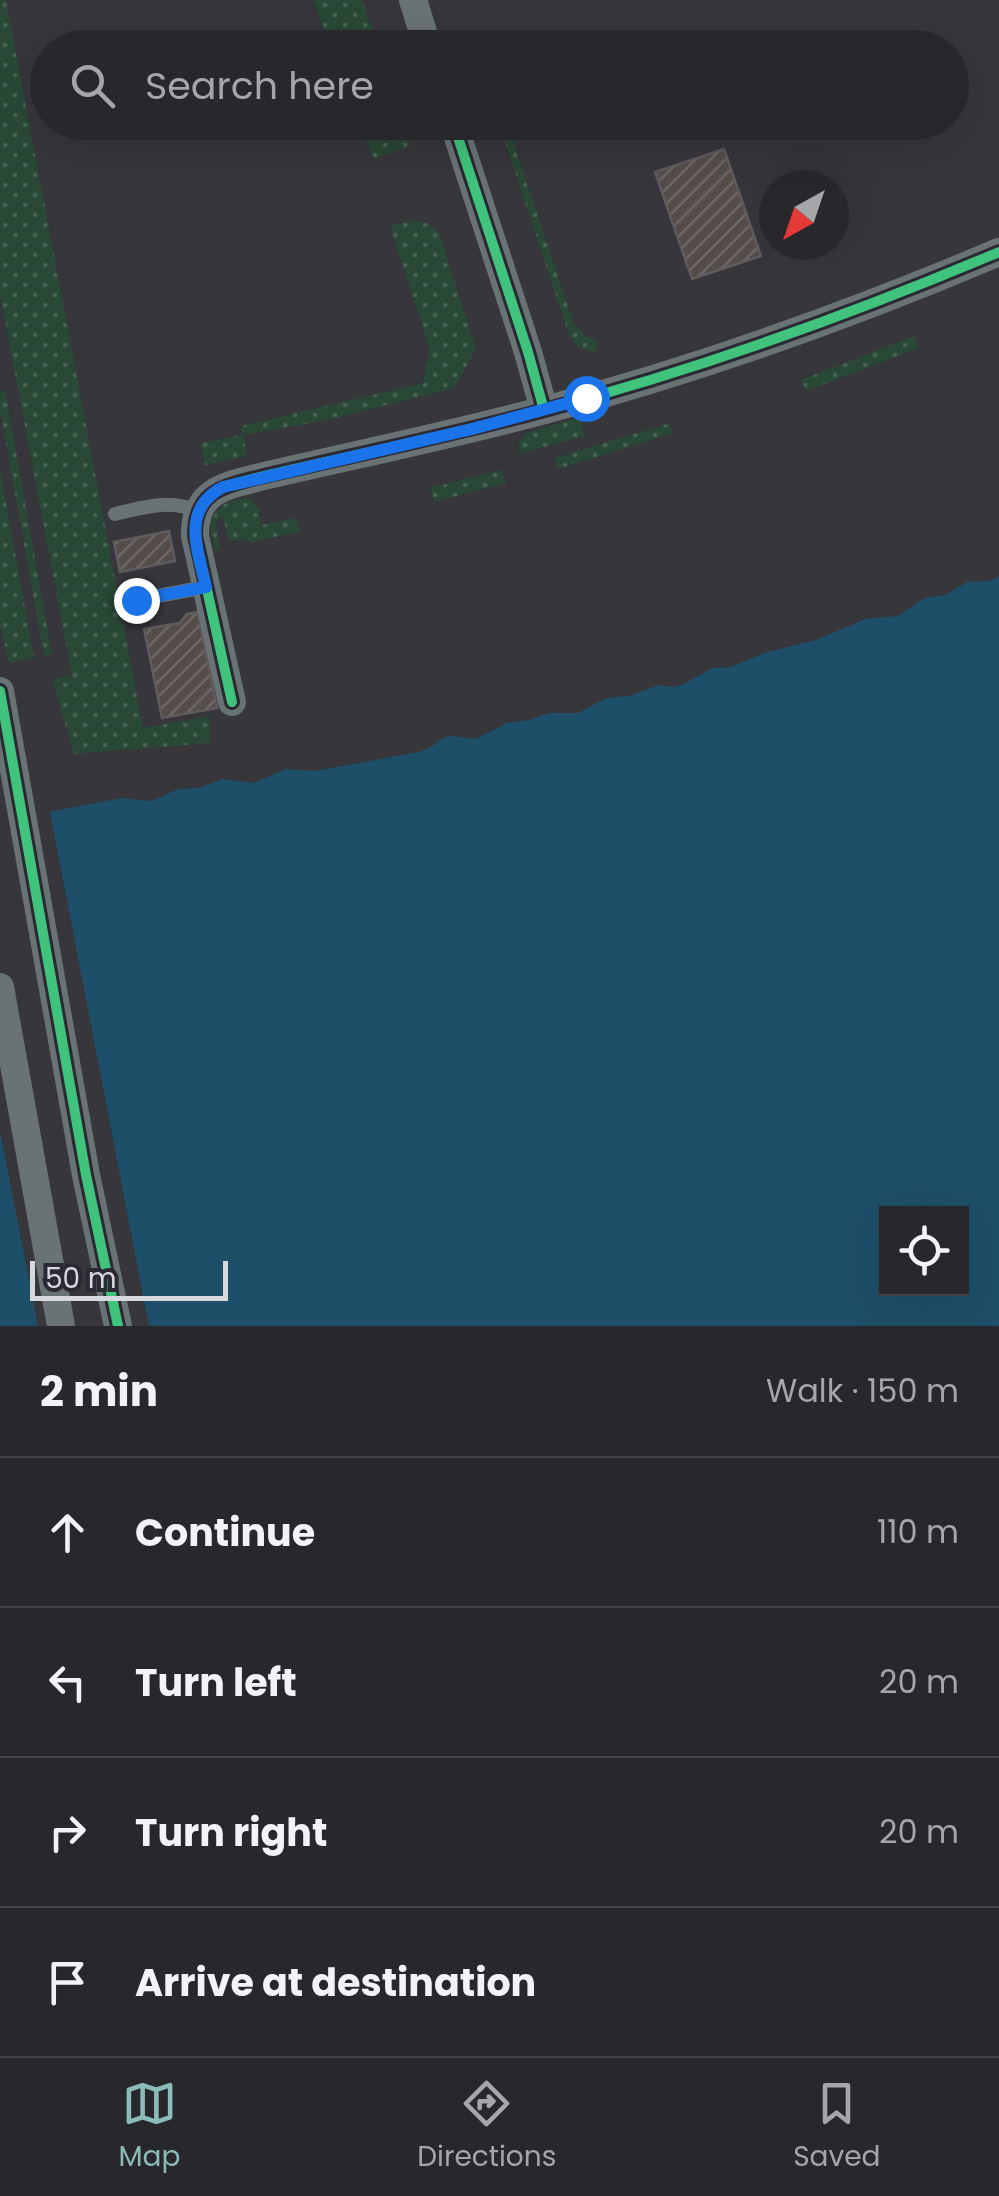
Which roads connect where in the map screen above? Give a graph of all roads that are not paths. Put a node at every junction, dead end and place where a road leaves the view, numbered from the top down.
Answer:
1 (413, 0) edge
2 (422, 30) edge
3 (459, 140) edge
4 (999, 252) edge
5 (544, 410) junction
6 (198, 512) junction
7 (115, 514) dead end
8 (206, 587) junction
9 (136, 600) dead end
10 (0, 692) edge
11 (232, 702) dead end
12 (0, 987) edge
13 (61, 1326) edge
14 (118, 1326) edge

1 - 2 street
3 - 5 street
4 - 5 street
5 - 6 street
6 - 7 lane
6 - 8 street
8 - 9 lane
8 - 11 street
10 - 14 street
12 - 13 street

